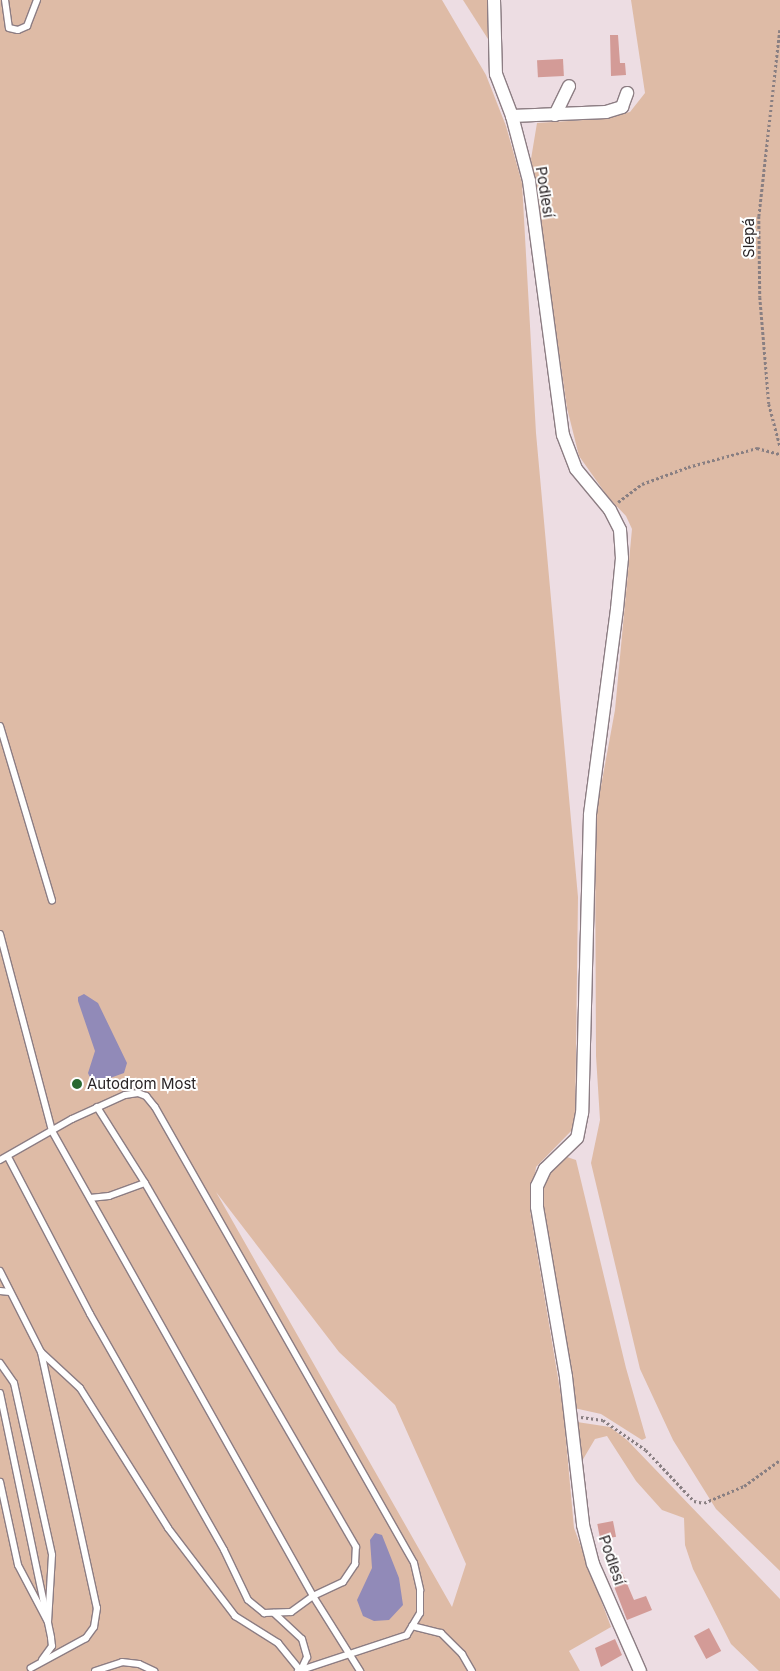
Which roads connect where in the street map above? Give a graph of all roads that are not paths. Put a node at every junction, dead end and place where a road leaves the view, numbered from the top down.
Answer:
1 (5, 0) edge
2 (37, 0) edge
3 (494, 0) edge
4 (569, 86) dead end
5 (627, 93) dead end
6 (555, 115) junction
7 (512, 116) junction
8 (0, 726) edge
9 (3, 747) edge
10 (52, 900) dead end
11 (0, 934) edge
12 (97, 1107) junction
13 (52, 1132) junction
14 (8, 1157) junction
15 (0, 1160) edge
16 (144, 1183) junction
17 (90, 1198) junction
18 (1, 1275) edge
19 (0, 1291) edge
20 (10, 1292) junction
21 (41, 1352) junction
22 (0, 1363) edge
23 (0, 1393) edge
24 (0, 1482) edge
25 (313, 1596) junction
26 (274, 1613) junction
27 (48, 1622) junction
28 (412, 1626) junction
29 (348, 1656) junction
30 (29, 1669) edge
31 (96, 1671) edge
32 (154, 1671) edge
33 (300, 1671) edge
34 (360, 1671) edge
35 (472, 1671) edge
36 (640, 1671) edge

1 - 2 lane
3 - 7 street, Podlesí
4 - 6 street
5 - 6 street
6 - 7 street
7 - 36 street, Podlesí
8 - 9 lane
9 - 10 lane
11 - 13 lane
12 - 13 lane
12 - 16 lane
12 - 28 lane
13 - 14 lane
13 - 17 lane
14 - 15 lane
14 - 26 lane
16 - 17 lane
16 - 25 lane
17 - 25 lane
18 - 20 lane
19 - 20 lane
20 - 21 lane
21 - 30 lane
21 - 33 lane
22 - 27 lane
23 - 27 lane
24 - 27 lane
25 - 26 lane
25 - 29 lane
26 - 33 lane
27 - 30 lane
28 - 29 lane
28 - 35 lane
29 - 33 lane
29 - 34 lane
31 - 32 lane

